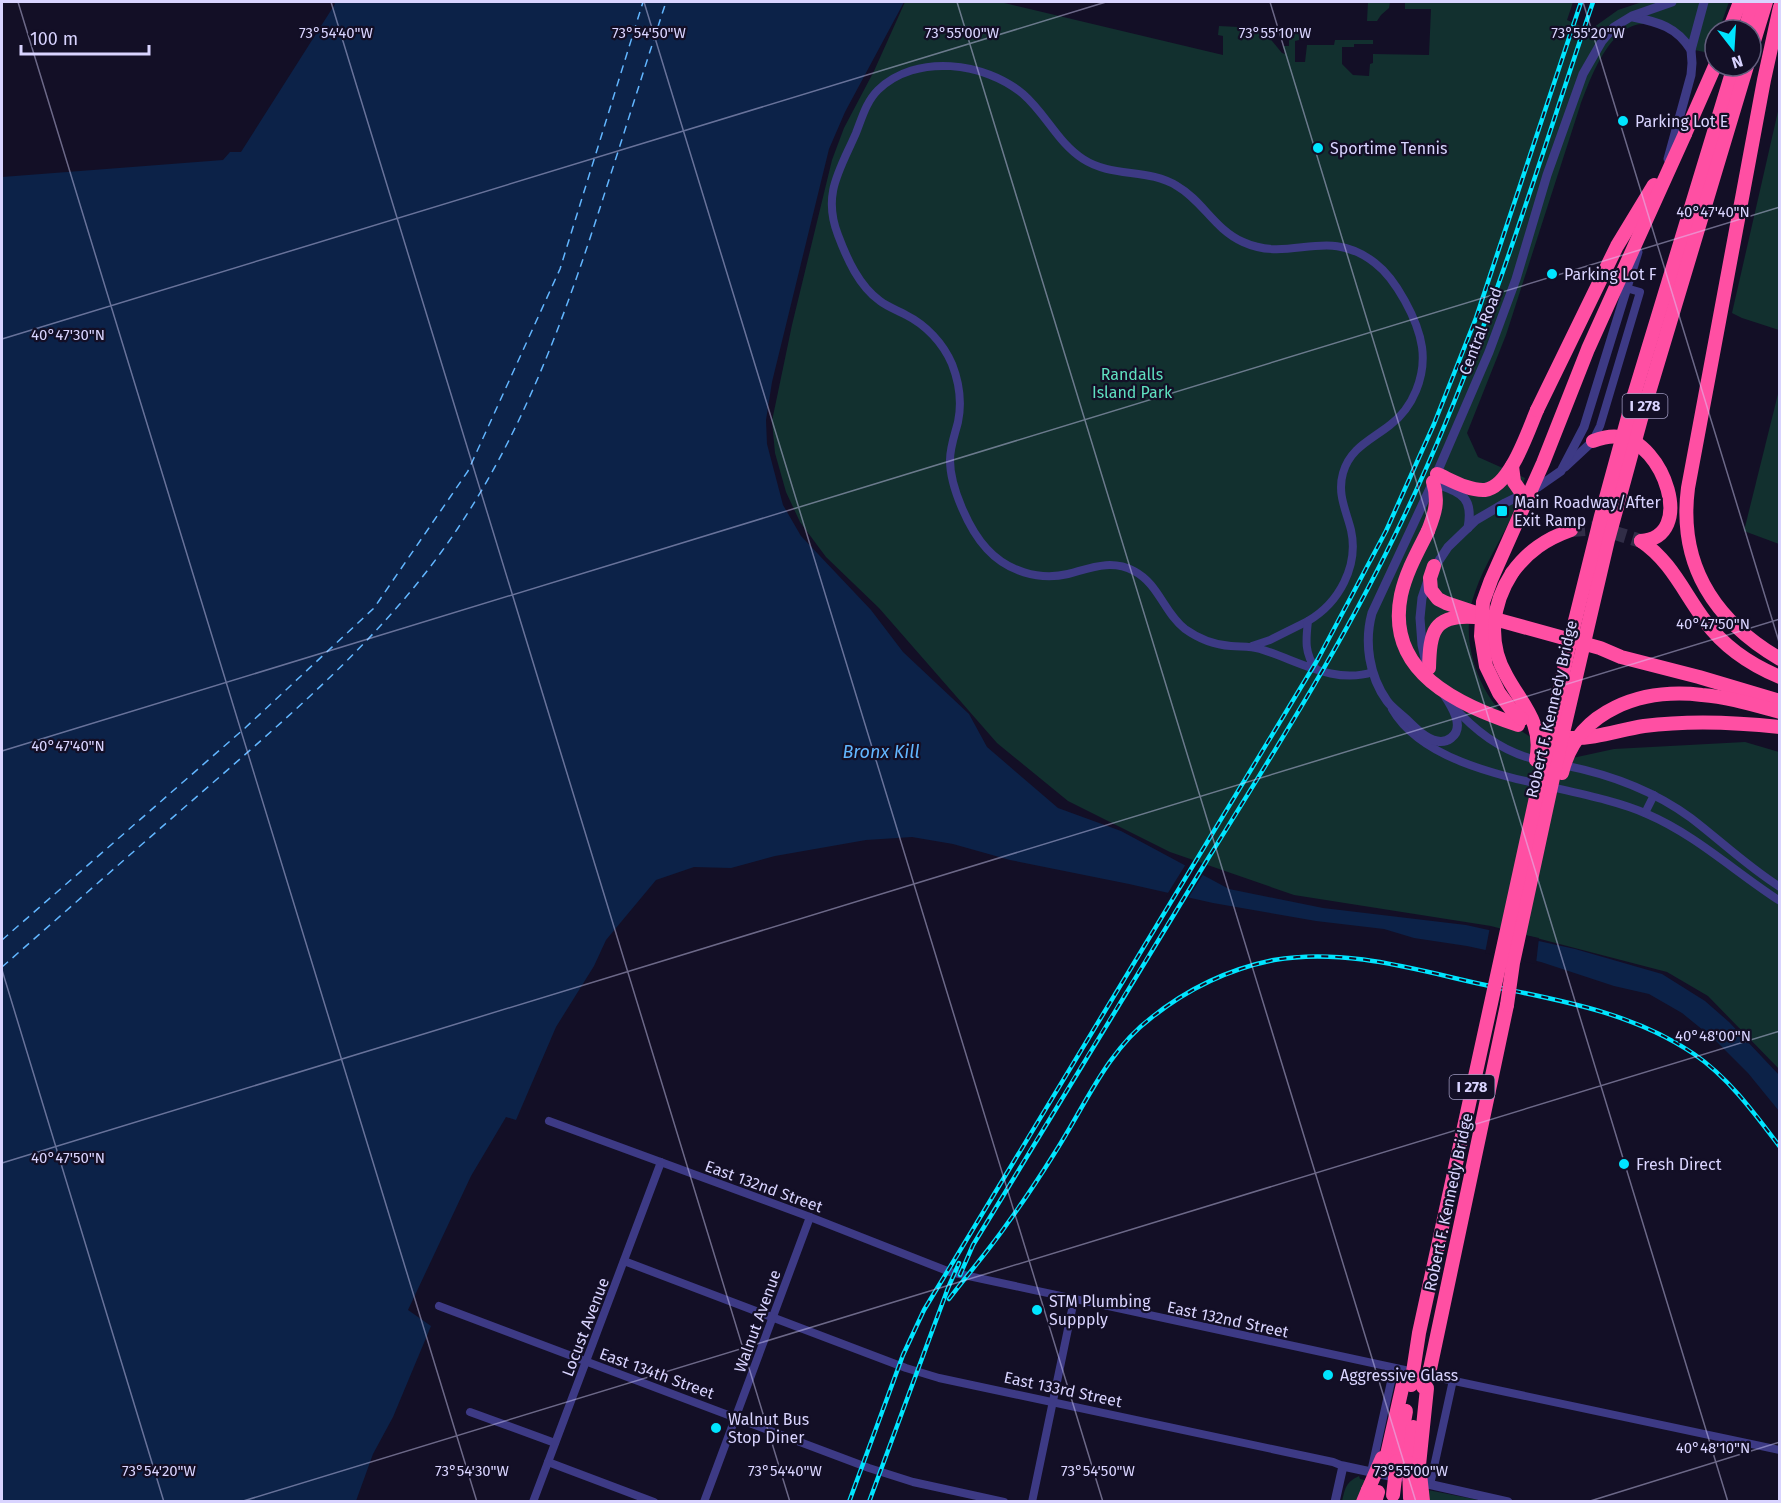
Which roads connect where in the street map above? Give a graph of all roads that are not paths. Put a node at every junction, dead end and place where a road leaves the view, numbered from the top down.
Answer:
1 (1672, 2) edge
2 (1704, 2) edge
3 (1740, 2) edge
4 (1753, 2) edge
5 (1766, 2) edge
6 (1779, 7) edge
7 (1632, 16) junction
8 (1734, 18) edge
9 (1748, 18) edge
10 (1761, 18) edge
11 (1691, 50) junction
12 (1710, 78) edge
13 (1730, 78) edge
14 (1743, 78) edge
15 (1685, 134) junction
16 (1626, 288) junction
17 (1593, 441) junction
18 (1512, 466) junction
19 (1561, 471) junction
20 (1435, 478) junction
21 (1523, 495) junction
22 (1468, 528) junction
23 (1571, 530) tunnel mouth
24 (1434, 566) junction
25 (1491, 618) junction
26 (1308, 621) junction
27 (1743, 633) junction
28 (1250, 646) junction
29 (1779, 651) edge
30 (1779, 659) edge
31 (1429, 668) junction
32 (1316, 669) junction
33 (1373, 672) junction
34 (1700, 674) junction
35 (1779, 677) edge
36 (1779, 693) edge
37 (1446, 698) junction
38 (1388, 702) junction
39 (1779, 702) edge
40 (1779, 712) edge
41 (1520, 722) junction
42 (1779, 727) edge
43 (1654, 795) junction
44 (1646, 813) junction
45 (1525, 842) junction
46 (1739, 858) junction
47 (1735, 870) junction
48 (1779, 887) edge
49 (1779, 901) edge
50 (1507, 1005) junction
51 (549, 1121) dead end
52 (661, 1162) junction
53 (810, 1217) junction
54 (624, 1262) junction
55 (1074, 1300) junction
56 (439, 1306) dead end
57 (773, 1317) junction
58 (587, 1361) junction
59 (1394, 1368) junction
60 (1453, 1380) junction
61 (1416, 1386) junction
62 (1052, 1402) junction
63 (470, 1412) dead end
64 (736, 1417) junction
65 (555, 1443) junction
66 (1779, 1450) edge
67 (1399, 1461) junction
68 (548, 1462) junction
69 (1343, 1466) junction
70 (1371, 1472) junction
71 (1430, 1485) junction
72 (1371, 1496) edge
73 (1393, 1498) edge
74 (1417, 1501) edge
75 (533, 1502) edge
76 (654, 1502) edge
77 (704, 1502) edge
78 (1004, 1502) edge
79 (1032, 1502) edge
80 (1335, 1502) edge
81 (1508, 1502) edge

1 - 7 street, Central Road
2 - 11 street
3 - 8 highway
4 - 9 highway
5 - 10 highway
6 - 27 highway
7 - 11 street
7 - 20 street, Central Road
11 - 16 street
12 - 15 highway
13 - 45 highway, Robert F. Kennedy Bridge / I 278, bridge
14 - 50 highway, Robert F. Kennedy Bridge / I 278, bridge
15 - 18 highway, bridge
15 - 41 highway, bridge
16 - 17 street
16 - 19 street
17 - 19 street
17 - 35 highway
18 - 20 highway
18 - 21 highway
19 - 21 street
20 - 22 street
20 - 33 street, Central Road
20 - 41 highway, bridge
21 - 22 street
22 - 24 street
23 - 45 highway, bridge
24 - 25 highway
24 - 31 street
25 - 31 highway
25 - 34 highway
26 - 28 street
26 - 28 street
26 - 32 street
27 - 29 highway
27 - 30 highway
28 - 32 street
31 - 37 street
32 - 33 street
33 - 38 street, Central Road
34 - 36 highway
34 - 39 highway
37 - 38 street
37 - 43 street
38 - 44 street
40 - 50 highway, bridge
41 - 42 highway
43 - 44 street
43 - 46 street
44 - 47 street
45 - 61 highway, Robert F. Kennedy Bridge / I 278, bridge
46 - 47 street
46 - 48 street
47 - 49 street
50 - 61 highway, Robert F. Kennedy Bridge / I 278, bridge
51 - 52 street, East 132nd Street
52 - 53 street, East 132nd Street
52 - 54 street, Locust Avenue
53 - 55 street, East 132nd Street
53 - 57 street, Walnut Avenue
54 - 57 street, East 133rd Street
54 - 58 street, Locust Avenue
55 - 59 street, East 132nd Street
55 - 62 street
56 - 58 street, East 134th Street
57 - 62 street, East 133rd Street
57 - 64 street, Walnut Avenue
58 - 64 street, East 134th Street
58 - 65 street, Locust Avenue
59 - 60 street, East 132nd Street
59 - 70 street
60 - 66 street, East 132nd Street
60 - 71 street
61 - 67 highway
61 - 67 highway
61 - 67 highway
62 - 69 street, East 133rd Street
62 - 79 street
63 - 65 street
64 - 77 street, Walnut Avenue
64 - 78 street, East 134th Street
65 - 68 street, Locust Avenue
67 - 72 highway
67 - 73 highway, bridge
67 - 74 highway, bridge
68 - 75 street, Locust Avenue
68 - 76 street
69 - 70 street, East 133rd Street
69 - 80 street
70 - 71 street, East 133rd Street
71 - 81 street, East 133rd Street

